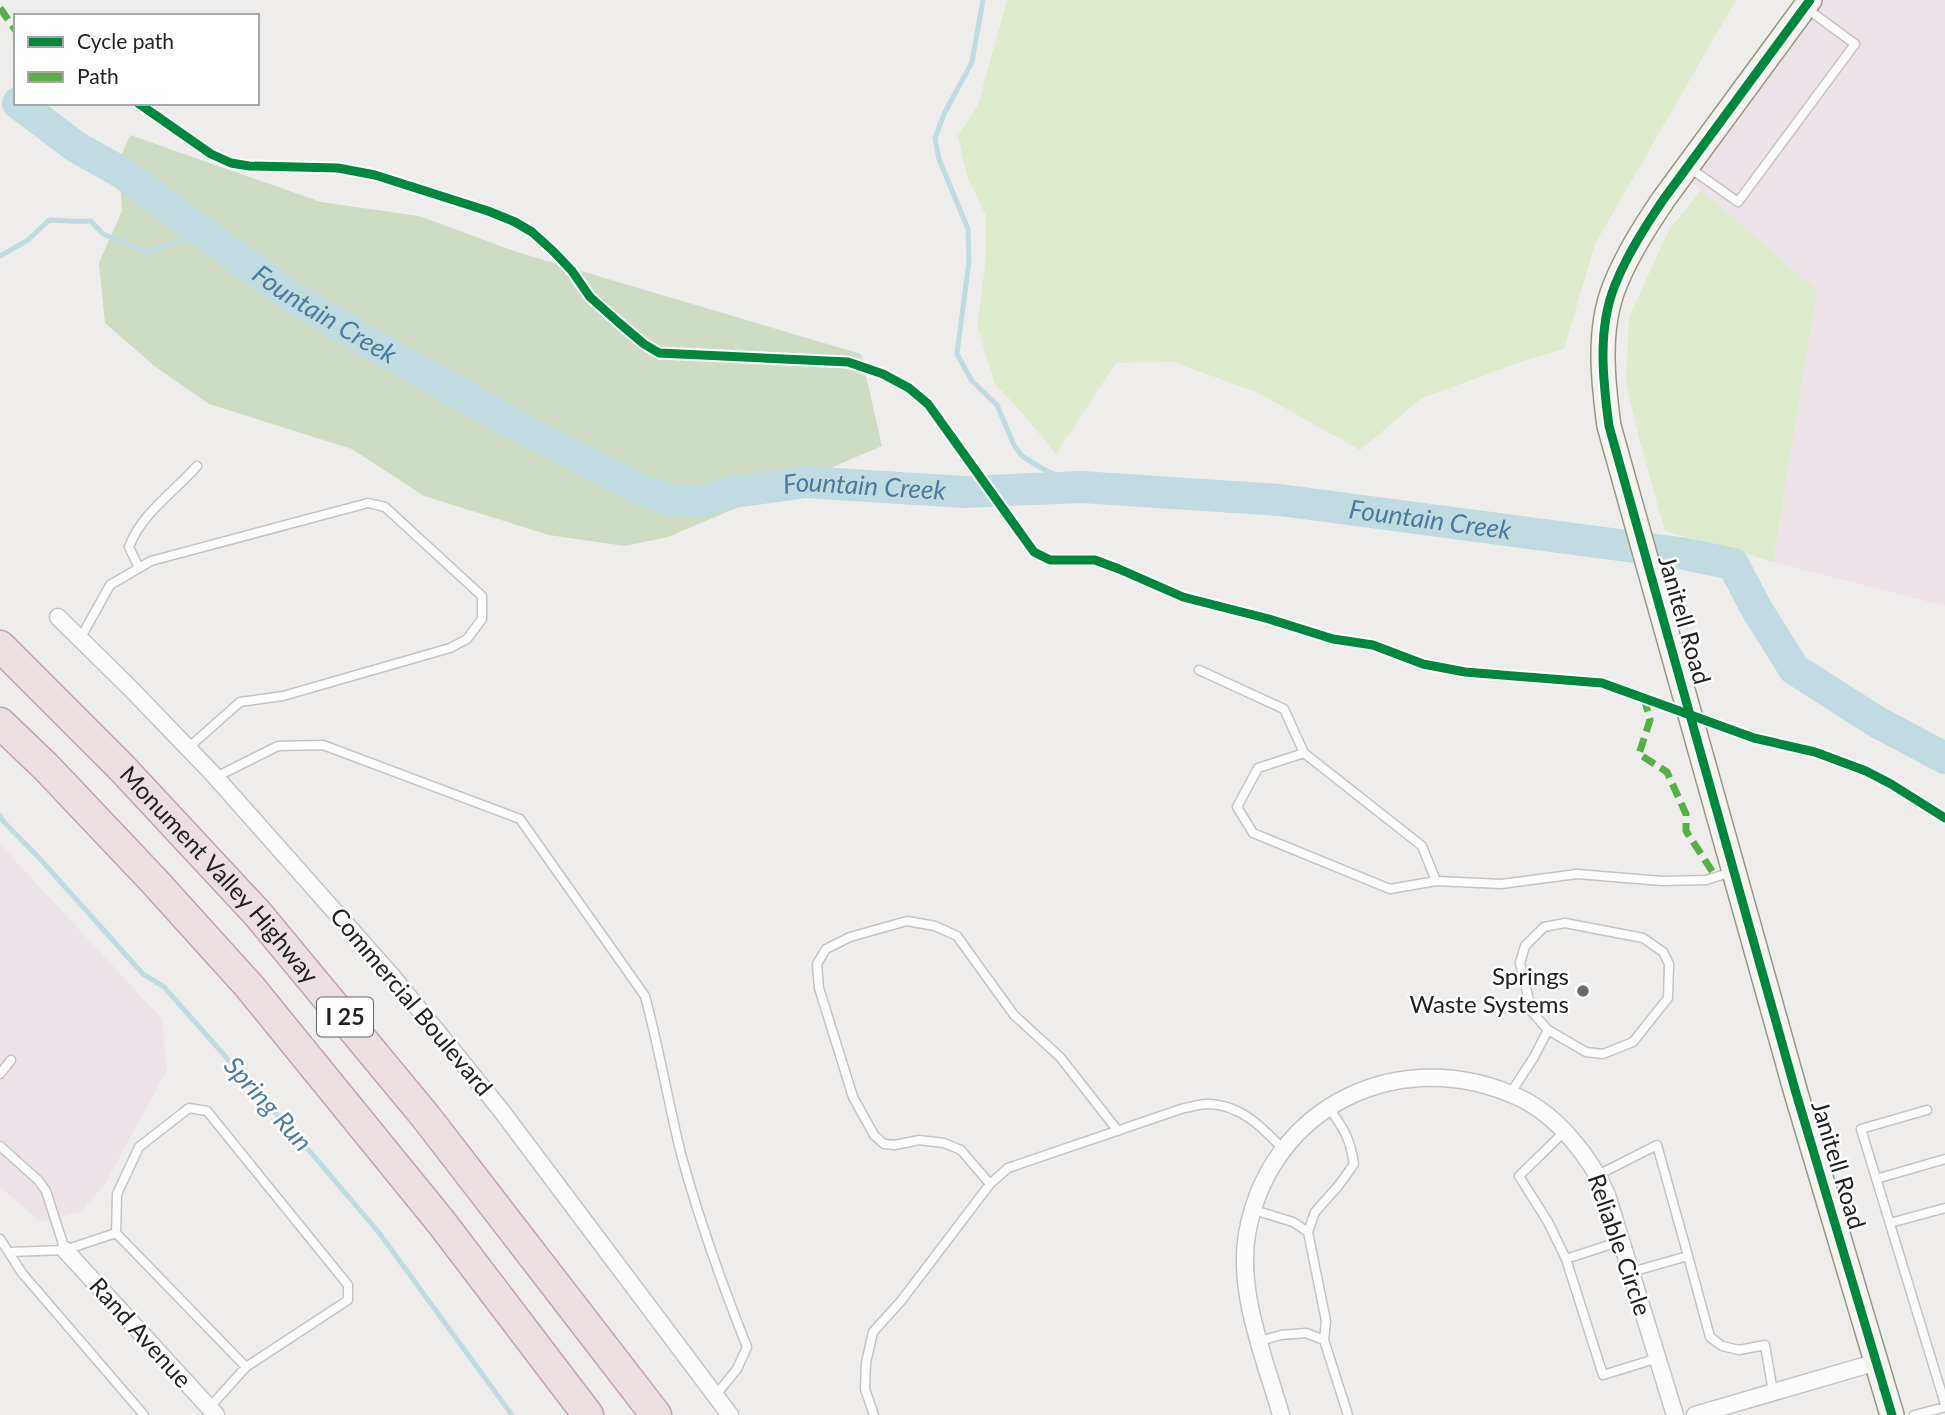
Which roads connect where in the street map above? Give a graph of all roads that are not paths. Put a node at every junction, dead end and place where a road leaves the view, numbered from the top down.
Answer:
1 (1807, 4) edge
2 (1688, 166) junction
3 (197, 466) dead end
4 (139, 568) junction
5 (58, 618) dead end
6 (80, 639) junction
7 (1, 646) edge
8 (1199, 670) dead end
9 (0, 723) edge
10 (188, 748) junction
11 (1304, 753) junction
12 (216, 777) junction
13 (1735, 872) junction
14 (1436, 881) junction
15 (1548, 1030) junction
16 (11, 1060) dead end
17 (0, 1074) edge
18 (1510, 1094) junction
19 (1329, 1108) junction
20 (1927, 1110) dead end
21 (1118, 1131) junction
22 (1564, 1132) junction
23 (0, 1146) edge
24 (1283, 1149) junction
25 (1945, 1159) edge
26 (1598, 1175) junction
27 (1876, 1179) junction
28 (990, 1184) junction
29 (1945, 1209) edge
30 (1254, 1210) junction
31 (1890, 1223) junction
32 (1308, 1232) junction
33 (116, 1233) junction
34 (0, 1239) edge
35 (1622, 1241) junction
36 (65, 1250) junction
37 (10, 1252) junction
38 (1688, 1256) junction
39 (1566, 1259) junction
40 (1631, 1272) junction
41 (1324, 1340) junction
42 (1260, 1341) junction
43 (1658, 1358) junction
44 (1877, 1362) junction
45 (246, 1367) junction
46 (1773, 1392) junction
47 (715, 1396) junction
48 (1945, 1405) edge
49 (212, 1412) edge
50 (144, 1415) edge
51 (588, 1415) edge
52 (656, 1415) edge
53 (730, 1415) edge
54 (874, 1415) edge
55 (1281, 1415) edge
56 (1348, 1415) edge
57 (1675, 1415) edge
58 (1695, 1415) edge
59 (1892, 1415) edge
60 (1914, 1415) edge

1 - 2 street, Janitell Road
1 - 2 lane
2 - 13 street, Janitell Road
3 - 4 lane
4 - 6 lane
4 - 10 lane
5 - 6 street, Commercial Boulevard
6 - 10 street, Commercial Boulevard
7 - 52 highway, Monument Valley Highway / I 25
8 - 11 lane
9 - 51 highway, Monument Valley Highway / I 25
10 - 12 street, Commercial Boulevard
11 - 14 lane
11 - 14 lane
12 - 47 street, Commercial Boulevard
12 - 47 lane
13 - 14 lane
13 - 44 street, Janitell Road
15 - 15 lane
15 - 18 lane
16 - 17 lane
18 - 19 street, Reliable Circle
18 - 22 street, Reliable Circle
19 - 24 street, Reliable Circle
19 - 32 lane
20 - 27 lane
21 - 24 lane
21 - 28 lane
21 - 28 lane
22 - 26 street, Reliable Circle
22 - 39 lane
23 - 36 lane
24 - 30 street, Reliable Circle
25 - 27 lane
26 - 35 street, Reliable Circle
26 - 38 lane
27 - 31 lane
28 - 54 lane
29 - 31 lane
30 - 32 lane
30 - 42 street, Reliable Circle
31 - 48 lane
32 - 41 lane
33 - 36 lane
33 - 45 lane
33 - 45 lane
34 - 37 lane
35 - 39 lane
35 - 40 street, Reliable Circle
36 - 37 lane
36 - 49 street, Rand Avenue
37 - 50 lane
38 - 40 lane
38 - 46 lane
39 - 43 lane
40 - 43 street, Reliable Circle
41 - 42 lane
41 - 56 lane
42 - 55 street, Reliable Circle
43 - 57 street, Reliable Circle
44 - 46 street
44 - 59 street, Janitell Road
45 - 49 lane
46 - 58 street
47 - 53 street, Commercial Boulevard
48 - 60 lane

